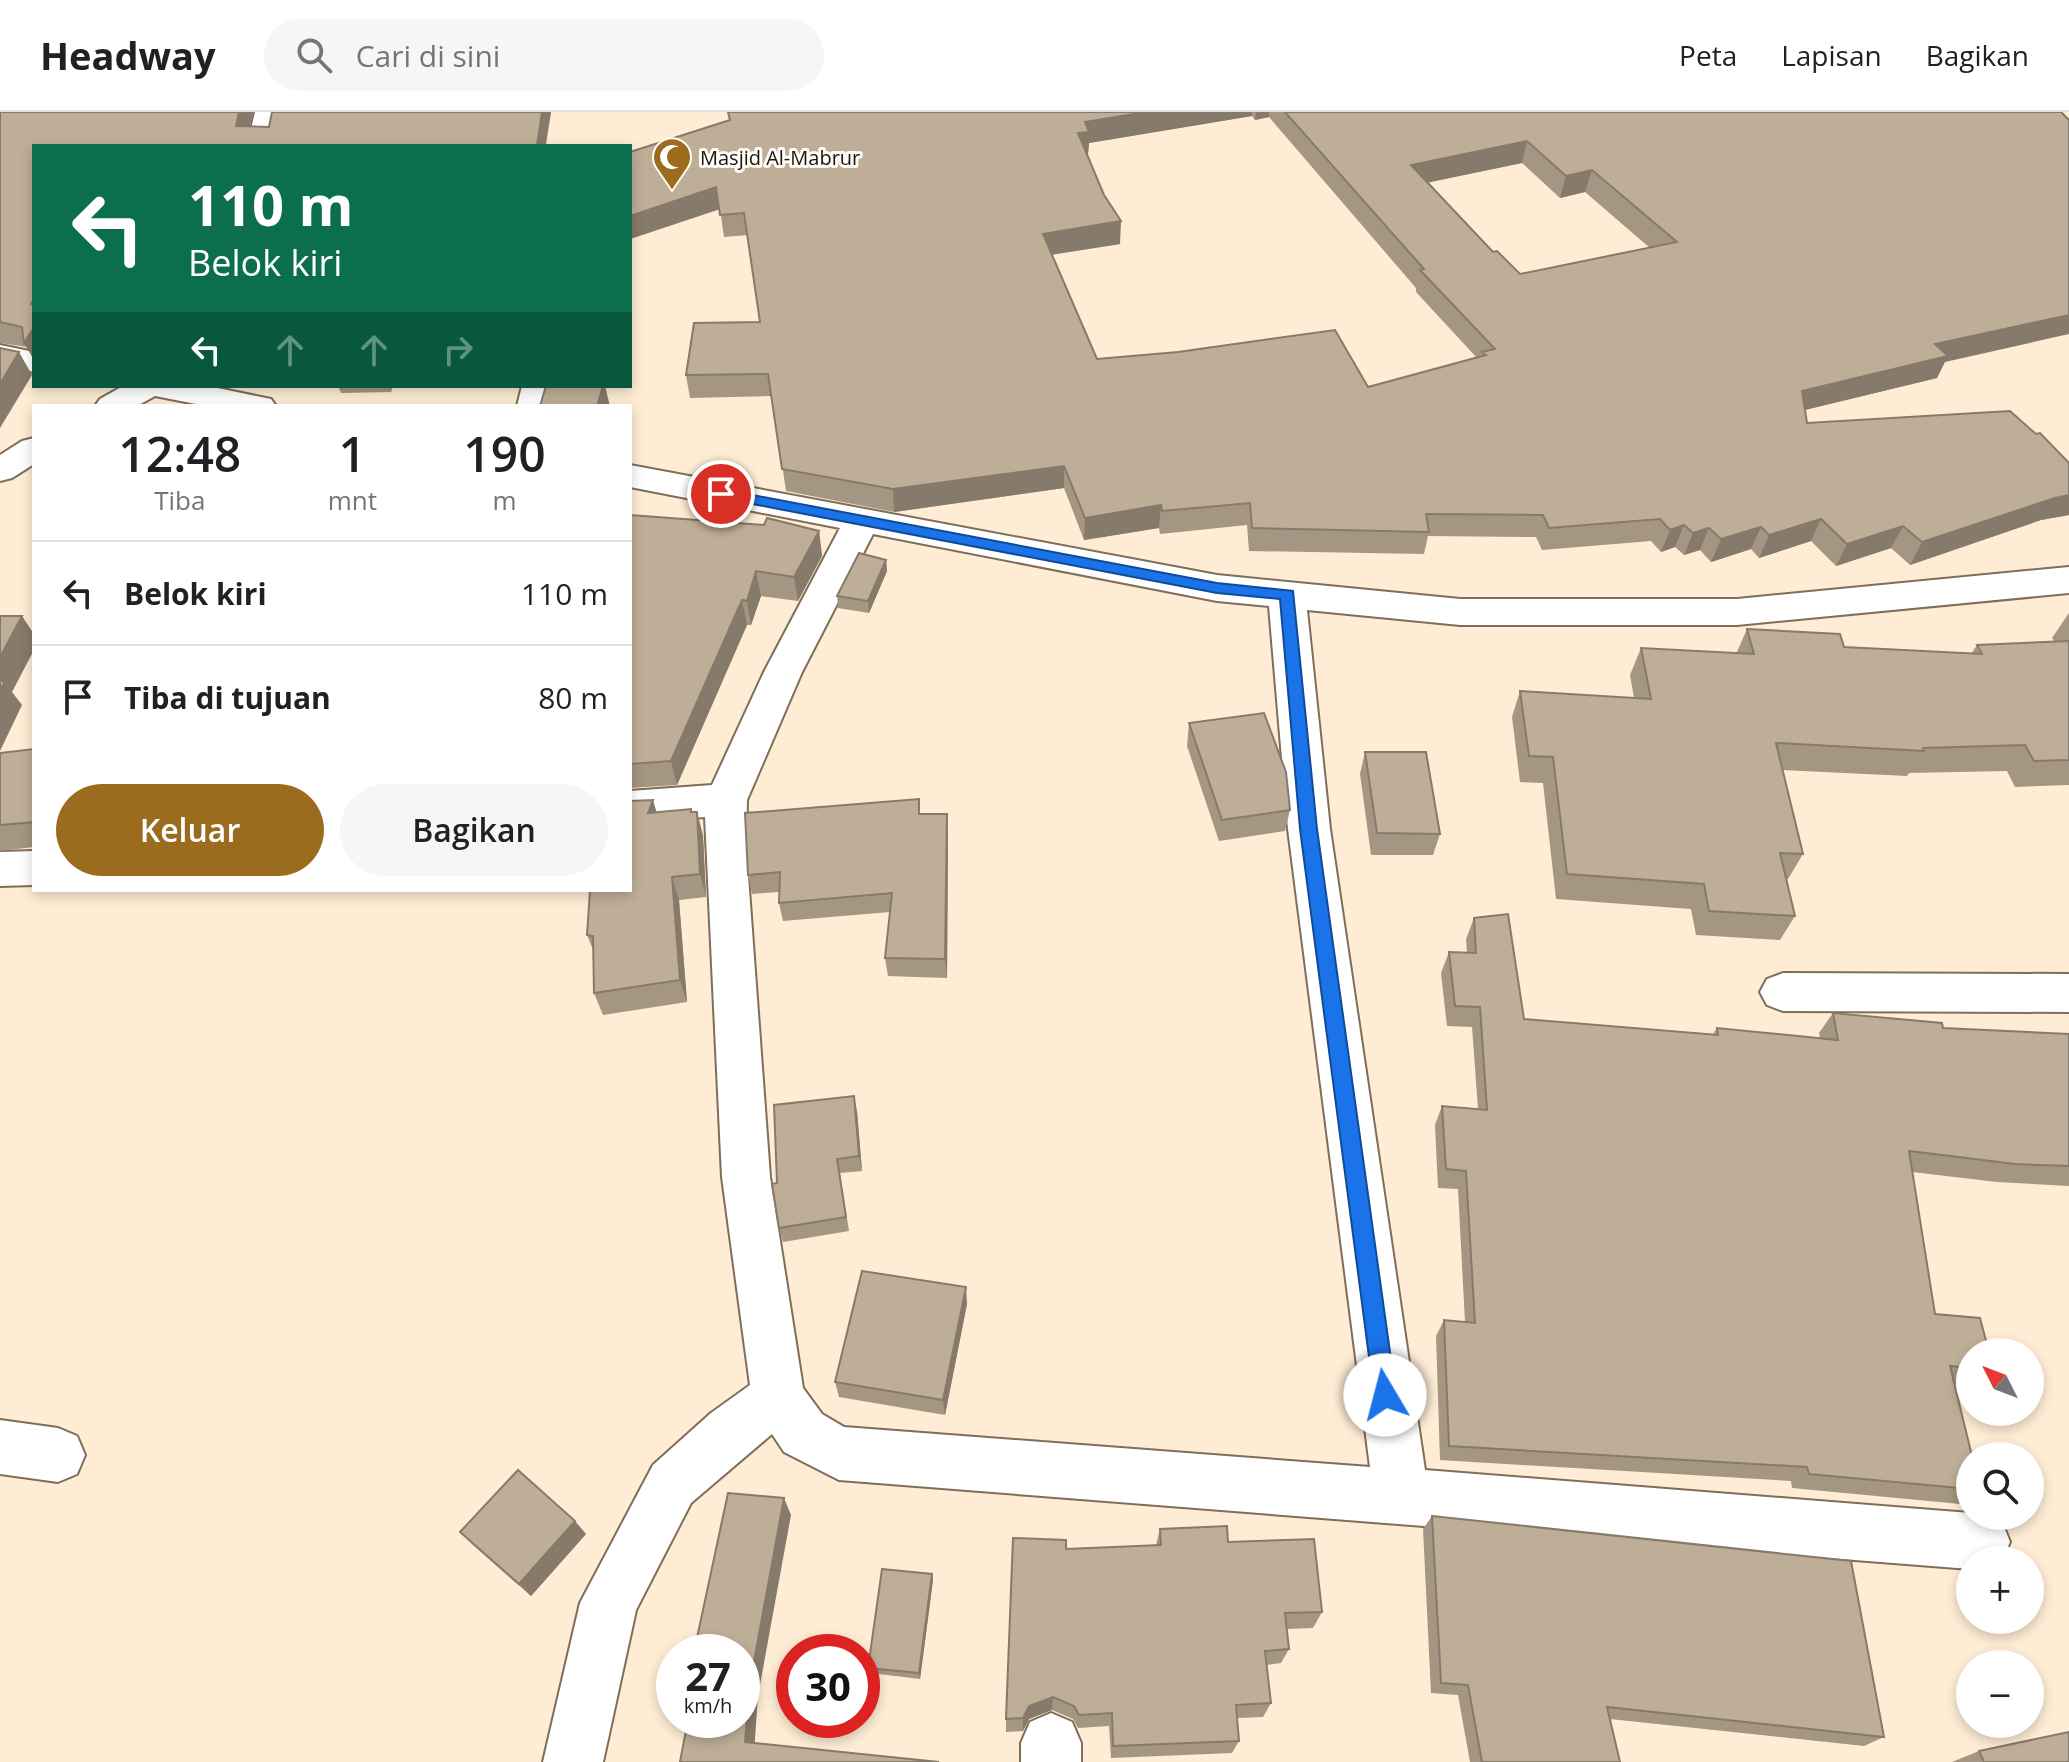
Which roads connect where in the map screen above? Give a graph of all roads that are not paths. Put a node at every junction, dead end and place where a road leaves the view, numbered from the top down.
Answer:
1 (269, 112) edge
2 (261, 144) edge
3 (0, 355) edge
4 (32, 362) edge
5 (144, 388) edge
6 (165, 388) edge
7 (116, 404) edge
8 (249, 404) edge
9 (32, 450) edge
10 (0, 470) edge
11 (632, 483) edge
12 (862, 520) junction
13 (2069, 580) edge
14 (1287, 595) junction
15 (726, 800) junction
16 (632, 807) edge
17 (32, 868) edge
18 (0, 869) edge
19 (1783, 992) dead end
20 (2069, 993) edge
21 (778, 1397) junction
22 (0, 1447) edge
23 (58, 1455) dead end
24 (1401, 1497) junction
25 (1982, 1542) dead end
26 (573, 1762) edge

1 - 2 street
3 - 4 street
5 - 7 street
6 - 8 street
9 - 10 street
11 - 12 street
12 - 14 street
12 - 15 street
13 - 14 street
14 - 24 street
15 - 16 street
15 - 21 street
17 - 18 street
19 - 20 street
21 - 24 street
21 - 26 street
22 - 23 street
24 - 25 street

